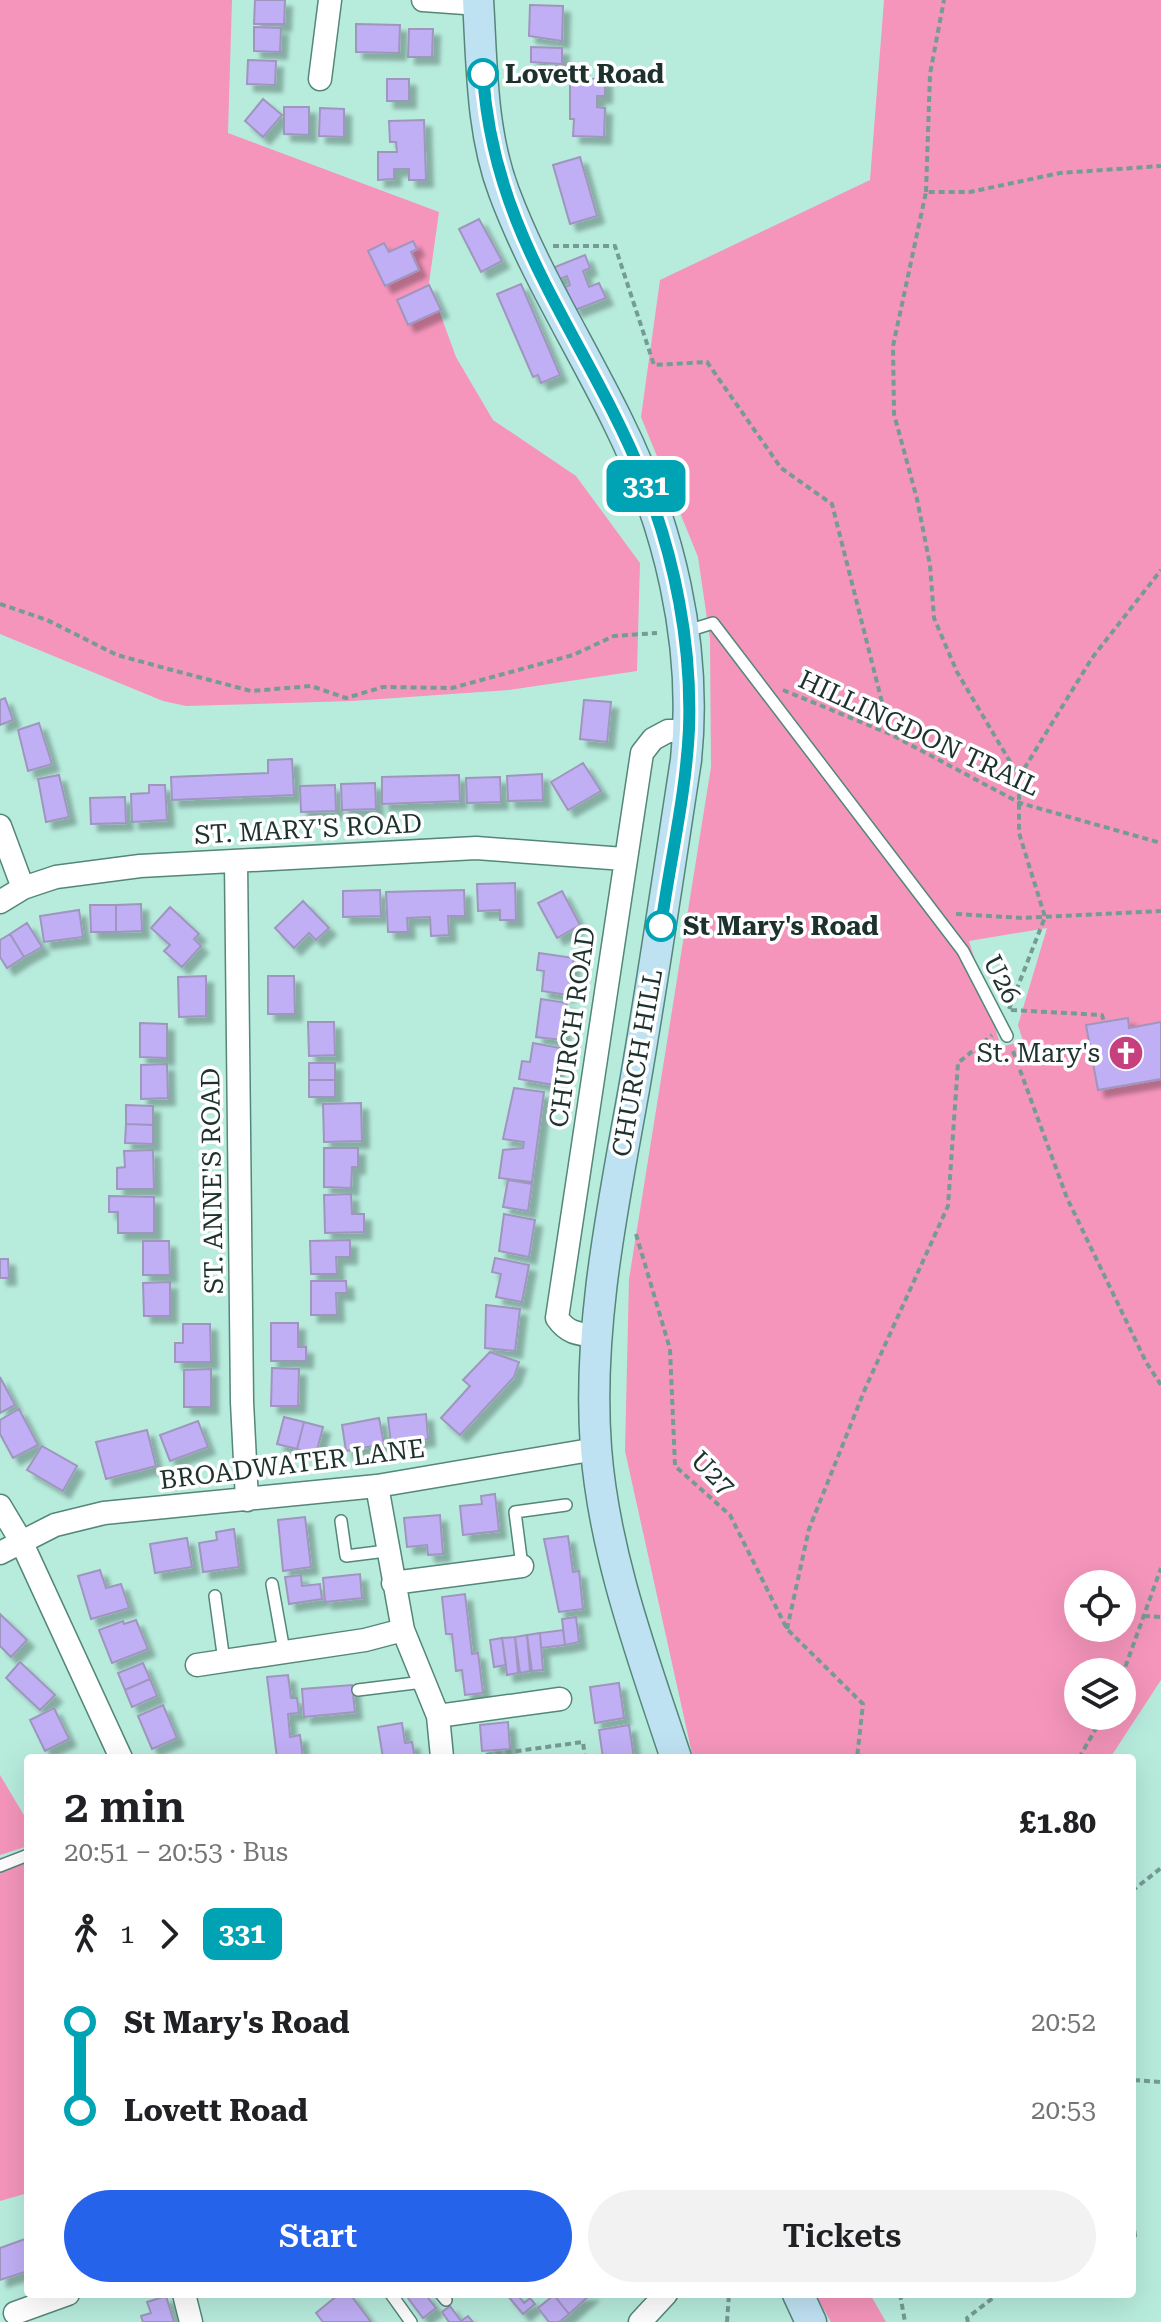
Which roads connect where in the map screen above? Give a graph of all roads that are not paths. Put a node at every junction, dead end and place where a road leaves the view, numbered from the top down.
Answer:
1 (330, 0) edge
2 (423, 0) edge
3 (478, 2) edge
4 (320, 79) dead end
5 (684, 632) junction
6 (689, 731) junction
7 (0, 826) edge
8 (624, 859) junction
9 (236, 861) junction
10 (23, 888) junction
11 (0, 902) edge
12 (1005, 1032) road end
13 (598, 1336) junction
14 (596, 1449) junction
15 (377, 1486) junction
16 (247, 1500) junction
17 (566, 1505) dead end
18 (0, 1506) edge
19 (341, 1521) dead end
20 (21, 1541) junction
21 (386, 1551) junction
22 (0, 1553) edge
23 (522, 1566) joint
24 (393, 1583) junction
25 (272, 1584) dead end
26 (215, 1596) dead end
27 (403, 1630) junction
28 (284, 1651) junction
29 (224, 1661) junction
30 (197, 1665) dead end
31 (423, 1682) junction
32 (358, 1690) dead end
33 (560, 1699) dead end
34 (438, 1716) junction
35 (119, 1754) edge
36 (443, 1754) edge
37 (675, 1754) edge
38 (24, 1857) edge
39 (0, 1866) edge
40 (56, 2298) edge
41 (185, 2298) edge
42 (394, 2298) edge
43 (662, 2298) edge
44 (800, 2298) edge
45 (15, 2313) dead end
46 (191, 2322) edge
47 (411, 2322) edge
48 (640, 2322) edge
49 (811, 2322) edge

1 - 4 street
2 - 3 street
3 - 5 street, CHURCH HILL
5 - 6 street, CHURCH HILL
5 - 12 lane, U26
6 - 8 street, CHURCH ROAD
6 - 13 street, CHURCH HILL
7 - 10 street
8 - 9 street, ST. MARY'S ROAD
8 - 13 street, CHURCH ROAD
9 - 10 street, ST. MARY'S ROAD
9 - 16 street, ST. ANNE'S ROAD
10 - 11 street, ST. MARY'S ROAD
13 - 14 street, CHURCH HILL
14 - 15 street, BROADWATER LANE
14 - 37 street, CHURCH HILL
15 - 16 street, BROADWATER LANE
15 - 21 street
16 - 20 street, BROADWATER LANE
17 - 23 lane
18 - 20 street
19 - 21 lane
20 - 22 street, BROADWATER LANE
20 - 35 street
21 - 24 street
23 - 24 street
24 - 27 street
25 - 28 lane
26 - 29 lane
27 - 28 street
27 - 31 street
28 - 29 street
29 - 30 street
31 - 32 lane
31 - 34 street
33 - 34 street
34 - 36 street
38 - 39 lane
40 - 45 street
41 - 46 street
42 - 47 lane
43 - 48 street
44 - 49 street

